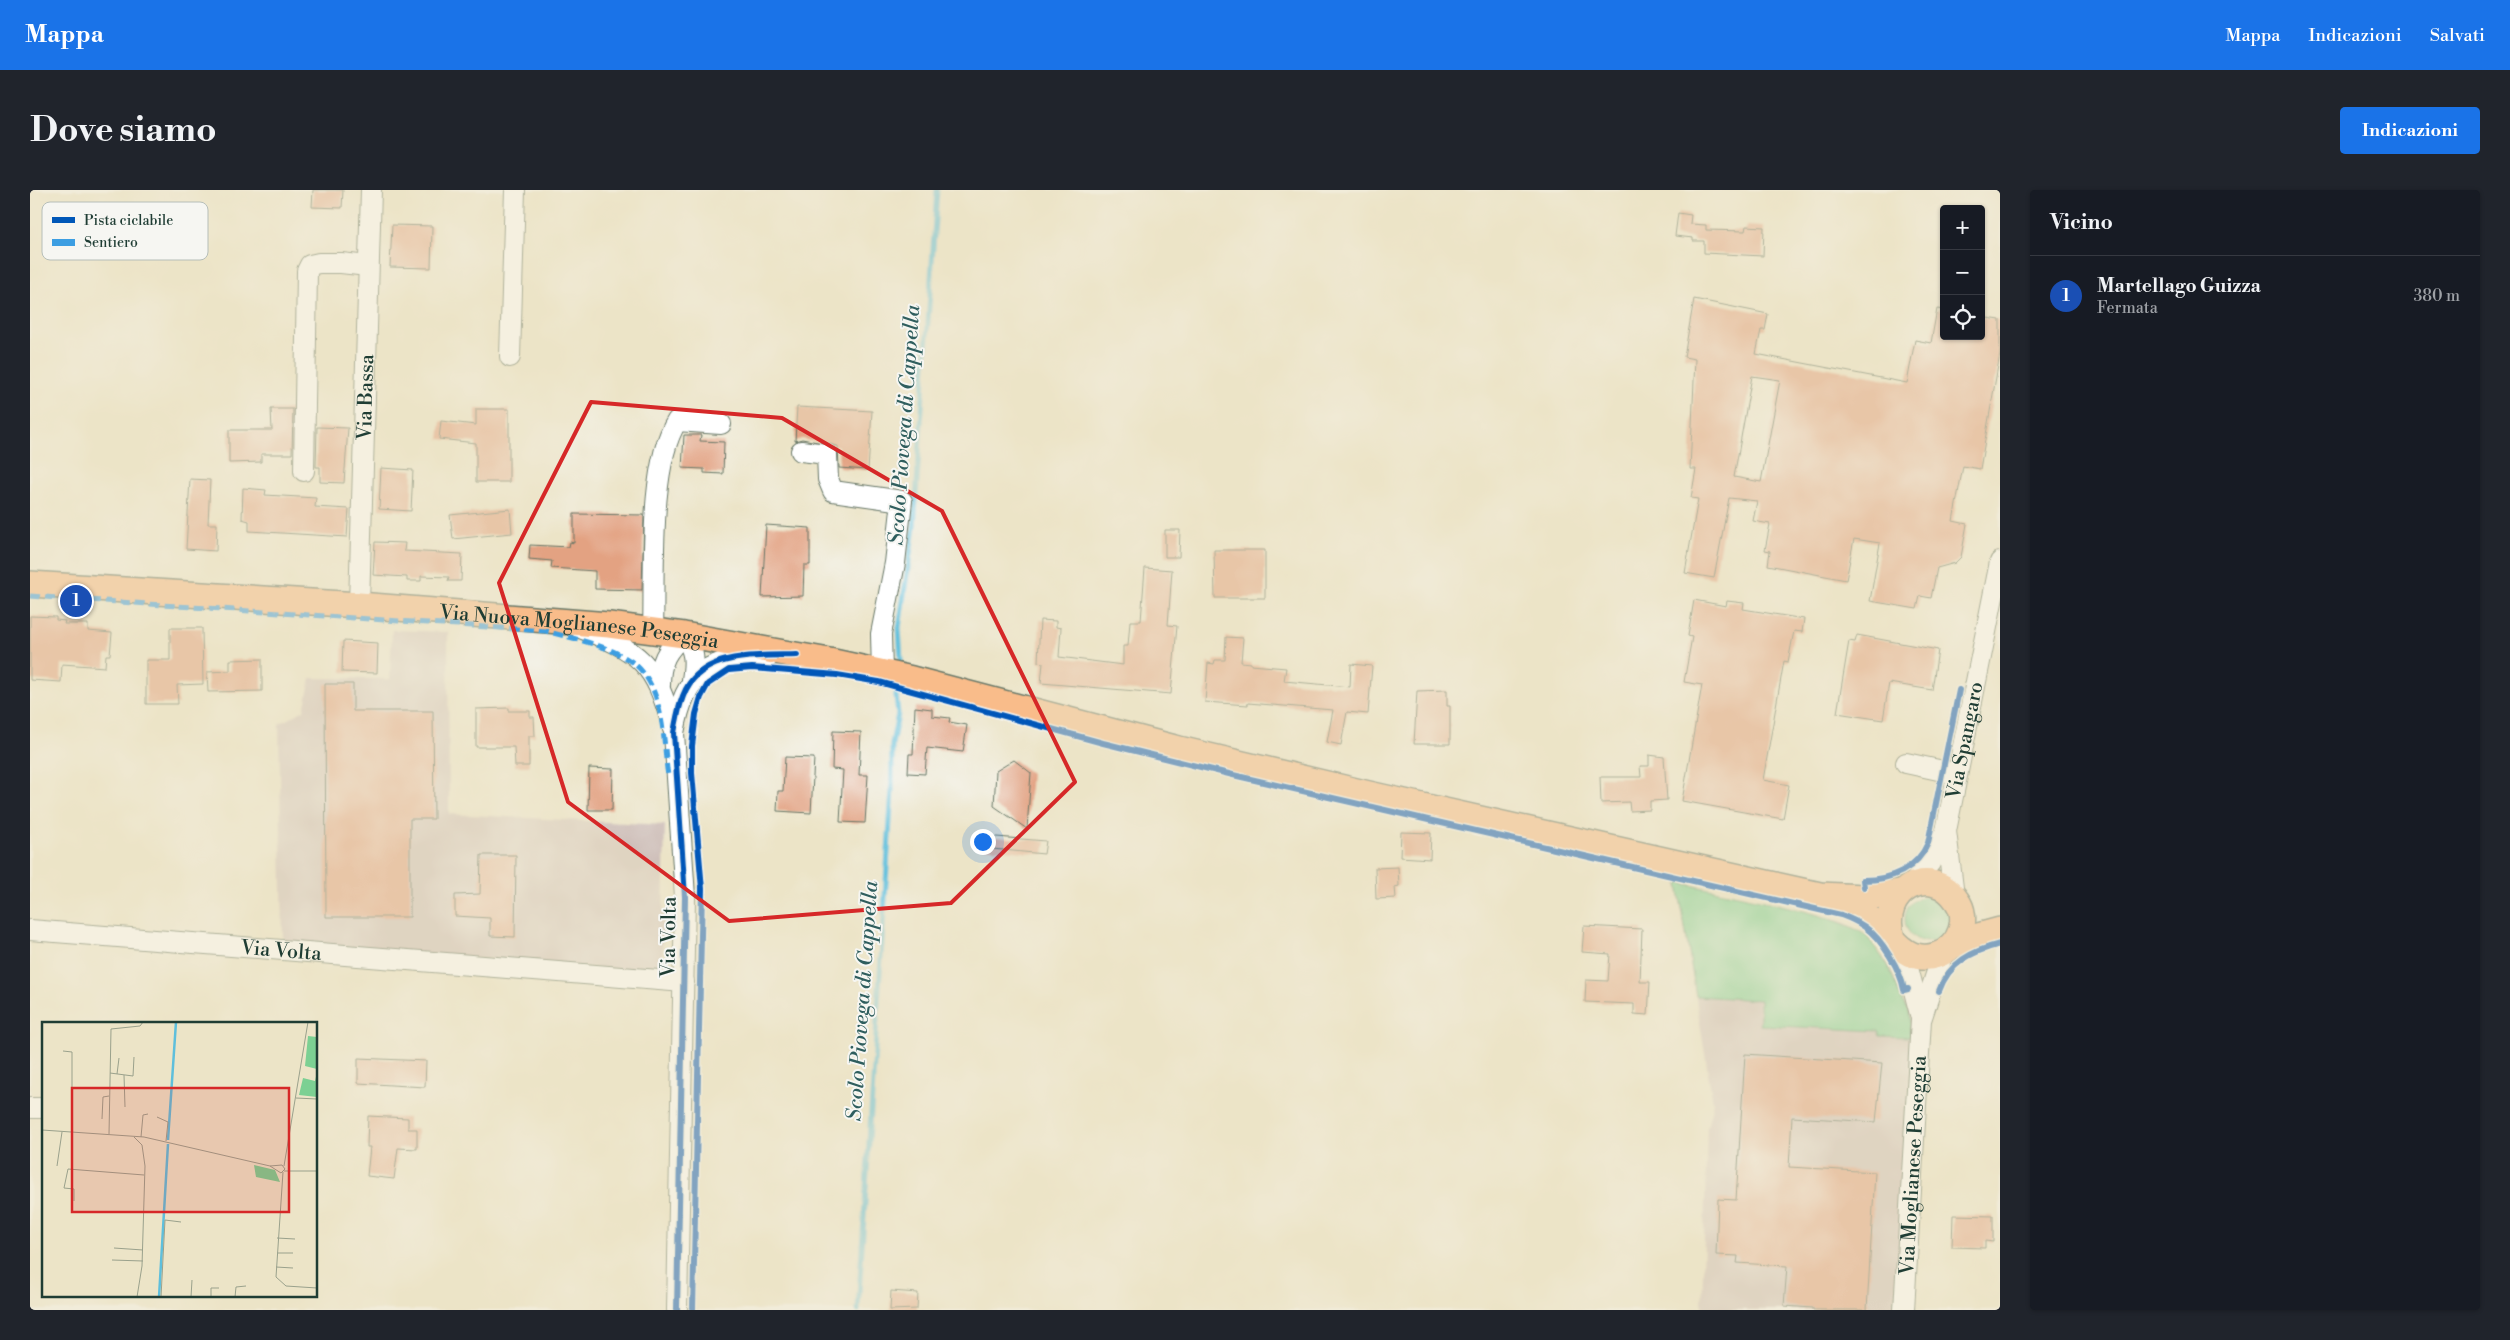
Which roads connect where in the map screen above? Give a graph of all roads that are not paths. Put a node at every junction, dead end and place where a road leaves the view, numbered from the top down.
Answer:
1 (371, 190) edge
2 (515, 190) edge
3 (368, 266) junction
4 (510, 357) dead end
5 (722, 424) dead end
6 (801, 451) dead end
7 (304, 471) dead end
8 (2000, 562) edge
9 (30, 584) edge
10 (359, 605) junction
11 (563, 621) junction
12 (653, 631) junction
13 (684, 635) junction
14 (797, 655) junction
15 (882, 673) junction
16 (692, 680) junction
17 (660, 685) junction
18 (674, 733) junction
19 (1906, 763) dead end
20 (1957, 774) junction
21 (1946, 831) junction
22 (1906, 889) junction
23 (1820, 895) junction
24 (1957, 900) junction
25 (2000, 920) edge
26 (30, 930) edge
27 (2000, 930) edge
28 (1896, 942) junction
29 (1948, 950) junction
30 (684, 982) junction
31 (1921, 1020) junction
32 (677, 1310) edge
33 (1904, 1310) edge

1 - 3 street, Via Bassa
2 - 4 street
3 - 7 street
3 - 10 street, Via Bassa
5 - 12 street
6 - 15 street
8 - 20 street, Via Spangaro
9 - 10 main road, Via Nuova Moglianese Peseggia
10 - 11 main road, Via Nuova Moglianese Peseggia
11 - 12 main road, Via Nuova Moglianese Peseggia
11 - 17 street, Via Volta
12 - 13 main road, Via Nuova Moglianese Peseggia
13 - 14 main road, Via Nuova Moglianese Peseggia
13 - 16 street, Via Volta
13 - 17 street, Via Volta
14 - 15 main road, Via Nuova Moglianese Peseggia
14 - 16 street, Via Volta
15 - 23 main road, Via Nuova Moglianese Peseggia
16 - 18 street, Via Volta
17 - 18 street, Via Volta
18 - 30 street, Via Volta
19 - 20 street
20 - 21 street, Via Spangaro
21 - 22 street, Via Spangaro
21 - 24 street, Via Spangaro
22 - 23 main road, Via Nuova Moglianese Peseggia
22 - 24 main road, Via Nuova Moglianese Peseggia
22 - 28 main road
23 - 28 main road, Via Nuova Moglianese Peseggia
24 - 25 main road, Via Nuova Moglianese Peseggia
24 - 29 main road
26 - 30 street, Via Volta
27 - 29 main road, Via Nuova Moglianese Peseggia
28 - 29 main road, Via Nuova Moglianese Peseggia
28 - 31 street, Via Moglianese Peseggia
29 - 31 street, Via Moglianese Peseggia
30 - 32 street, Via Volta
31 - 33 street, Via Moglianese Peseggia

